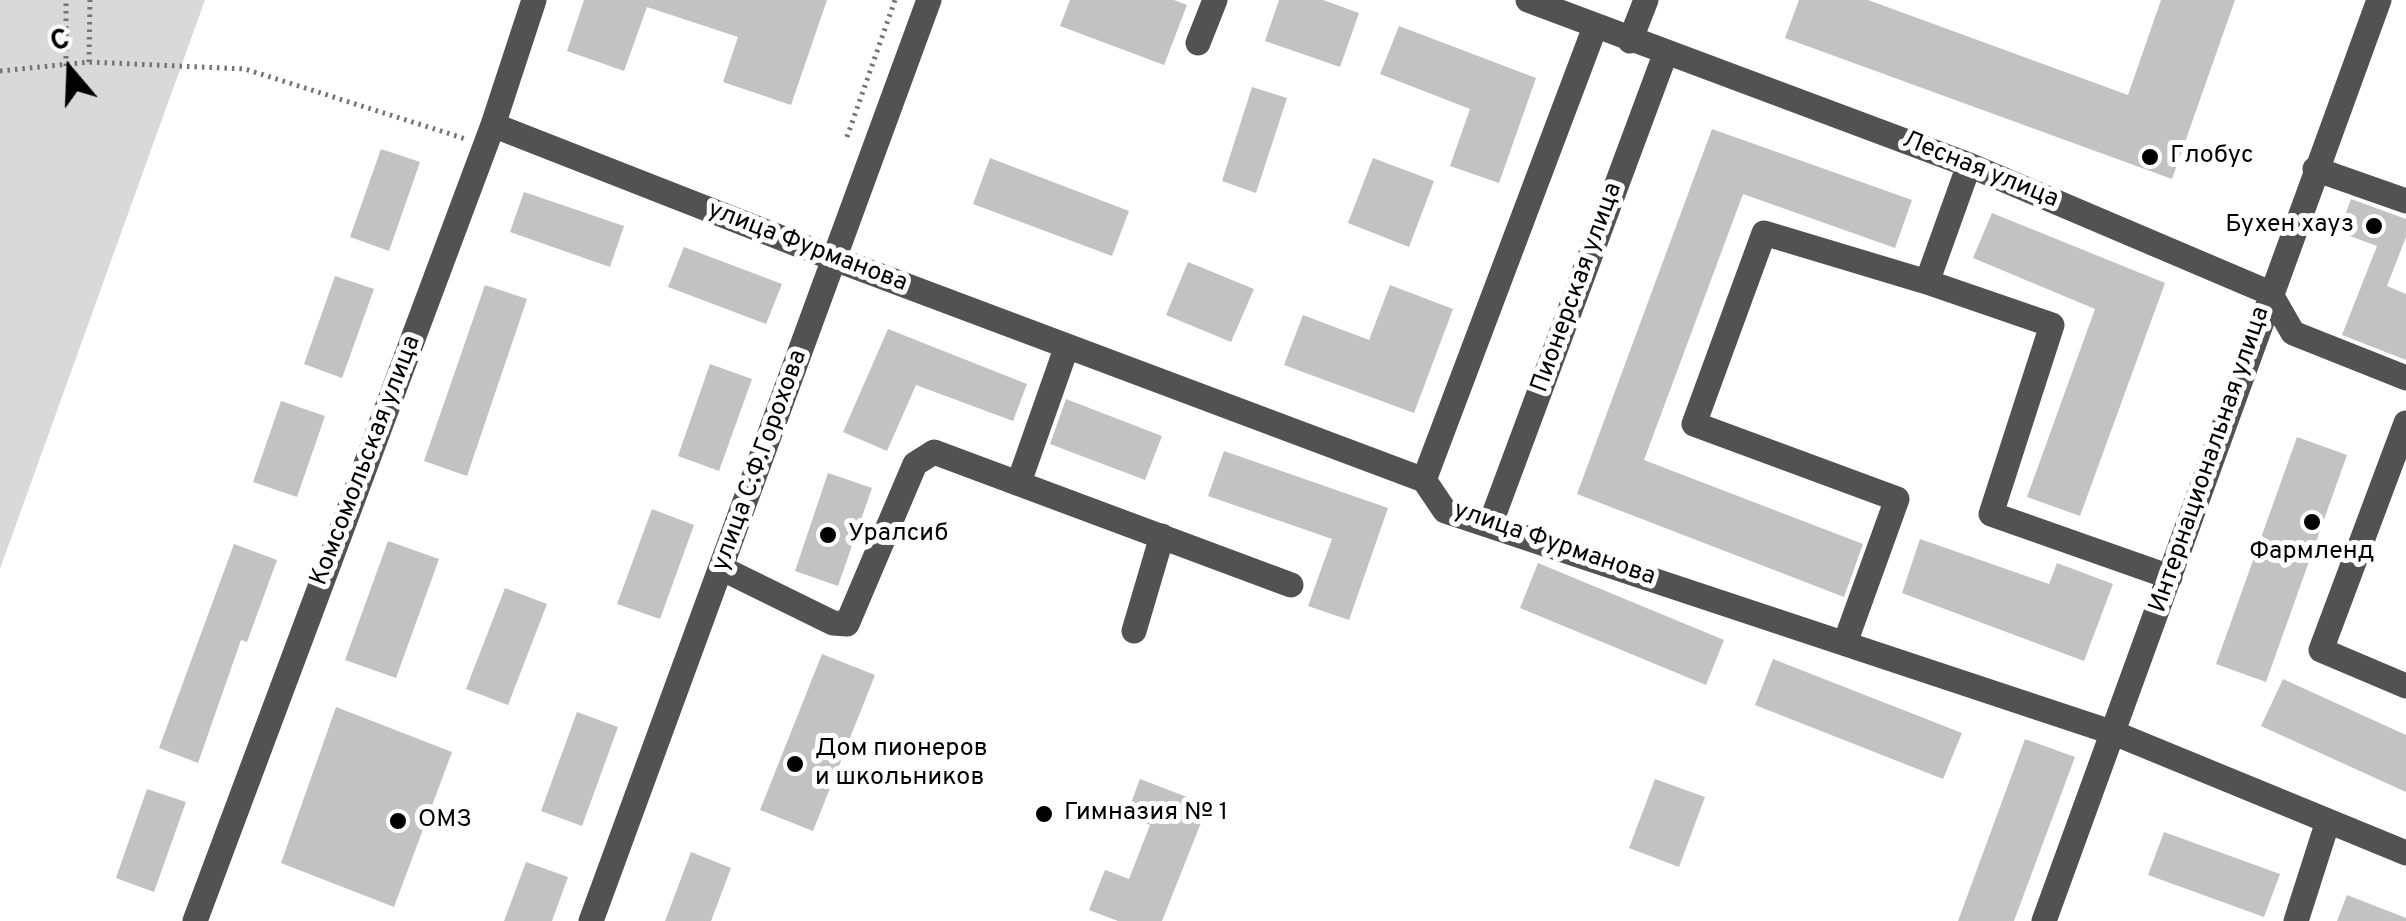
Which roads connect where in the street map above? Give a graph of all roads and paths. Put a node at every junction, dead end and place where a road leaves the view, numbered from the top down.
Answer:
1 (66, 0) edge
2 (90, 0) edge
3 (534, 0) edge
4 (896, 0) edge
5 (930, 0) edge
6 (1215, 0) edge
7 (1528, 0) edge
8 (1646, 0) edge
9 (2379, 0) edge
10 (1595, 27) junction
11 (1630, 41) junction
12 (1198, 44) dead end
13 (1666, 52) junction
14 (89, 62) junction
15 (66, 66) junction
16 (0, 71) edge
17 (489, 135) junction
18 (847, 137) dead end
19 (1969, 165) junction
20 (2315, 169) junction
21 (2406, 201) edge
22 (835, 259) junction
23 (1927, 282) junction
24 (2270, 292) junction
25 (1067, 346) junction
26 (2406, 378) edge
27 (2406, 423) edge
28 (1424, 480) junction
29 (1019, 482) junction
30 (1490, 524) junction
31 (1162, 536) junction
32 (721, 568) junction
33 (2170, 577) junction
34 (1291, 585) dead end
35 (1134, 631) dead end
36 (1845, 643) junction
37 (2406, 686) edge
38 (2114, 733) junction
39 (2328, 821) junction
40 (2406, 853) edge
41 (194, 921) edge
42 (591, 921) edge
43 (2044, 921) edge
44 (2296, 921) edge

1 - 15 path
2 - 14 path
3 - 17 street, Комсомольская улица
4 - 18 path
5 - 22 street, улица С.Ф.Горохова
6 - 12 street
7 - 10 street, Лесная улица
8 - 11 street
9 - 20 street, Интернациональная улица
10 - 11 street, Лесная улица
10 - 28 street
11 - 13 street, Лесная улица
13 - 19 street, Лесная улица
13 - 30 street, Пионерская улица
14 - 15 path
14 - 17 path
15 - 16 path
17 - 22 street, улица Фурманова
17 - 41 street, Комсомольская улица
19 - 23 street
19 - 24 street, Лесная улица
20 - 21 street
20 - 24 street, Интернациональная улица
22 - 25 street, улица Фурманова
22 - 32 street, улица С.Ф.Горохова
23 - 33 street
23 - 36 street
24 - 26 street
24 - 33 street, Интернациональная улица
25 - 28 street, улица Фурманова
25 - 29 street
27 - 37 street
28 - 30 street, улица Фурманова
29 - 31 street
29 - 32 street
30 - 36 street, улица Фурманова
31 - 34 street
31 - 35 street
32 - 42 street, улица С.Ф.Горохова
33 - 38 street, Интернациональная улица
36 - 38 street, улица Фурманова
38 - 39 street, улица Фурманова
38 - 43 street, Интернациональная улица
39 - 40 street, улица Фурманова
39 - 44 street

